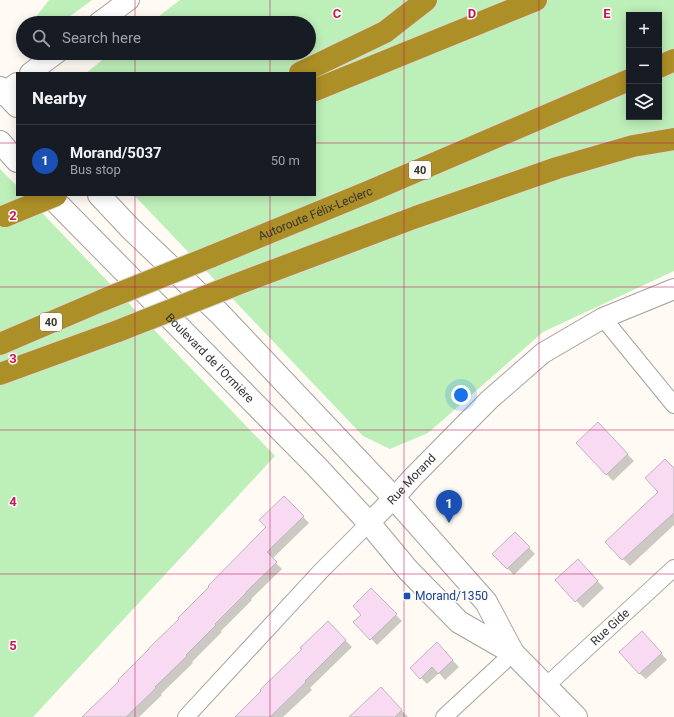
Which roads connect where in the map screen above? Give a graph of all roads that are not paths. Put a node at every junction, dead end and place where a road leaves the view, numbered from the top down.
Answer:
1 (129, 0) edge
2 (426, 0) edge
3 (536, 0) edge
4 (107, 16) edge
5 (48, 60) edge
6 (674, 60) edge
7 (662, 66) edge
8 (31, 72) edge
9 (302, 72) edge
10 (626, 81) edge
11 (316, 90) edge
12 (674, 140) edge
13 (0, 142) edge
14 (16, 160) edge
15 (50, 196) edge
16 (54, 196) edge
17 (100, 196) edge
18 (3, 218) edge
19 (674, 289) edge
20 (603, 318) junction
21 (0, 344) edge
22 (0, 374) edge
23 (674, 406) edge
24 (394, 498) junction
25 (369, 523) junction
26 (674, 568) edge
27 (513, 653) junction
28 (546, 686) junction
29 (186, 717) edge
30 (444, 717) edge
31 (576, 717) edge

1 - 4 street
2 - 9 highway
3 - 11 highway
5 - 8 street
6 - 7 highway
10 - 21 highway, Autoroute Félix-Leclerc / 40, bridge
12 - 22 highway, bridge
13 - 14 main road
15 - 25 main road, Boulevard de l'Ormière
16 - 18 highway, bridge
17 - 24 main road
19 - 20 street, Rue Morand
20 - 23 street
20 - 24 street, Rue Morand
24 - 25 street, Rue Morand
24 - 27 main road
25 - 27 main road, Boulevard de l'Ormière
25 - 29 street, Rue Morand
26 - 28 street, Rue Gide
27 - 28 main road
27 - 30 street
28 - 31 main road

